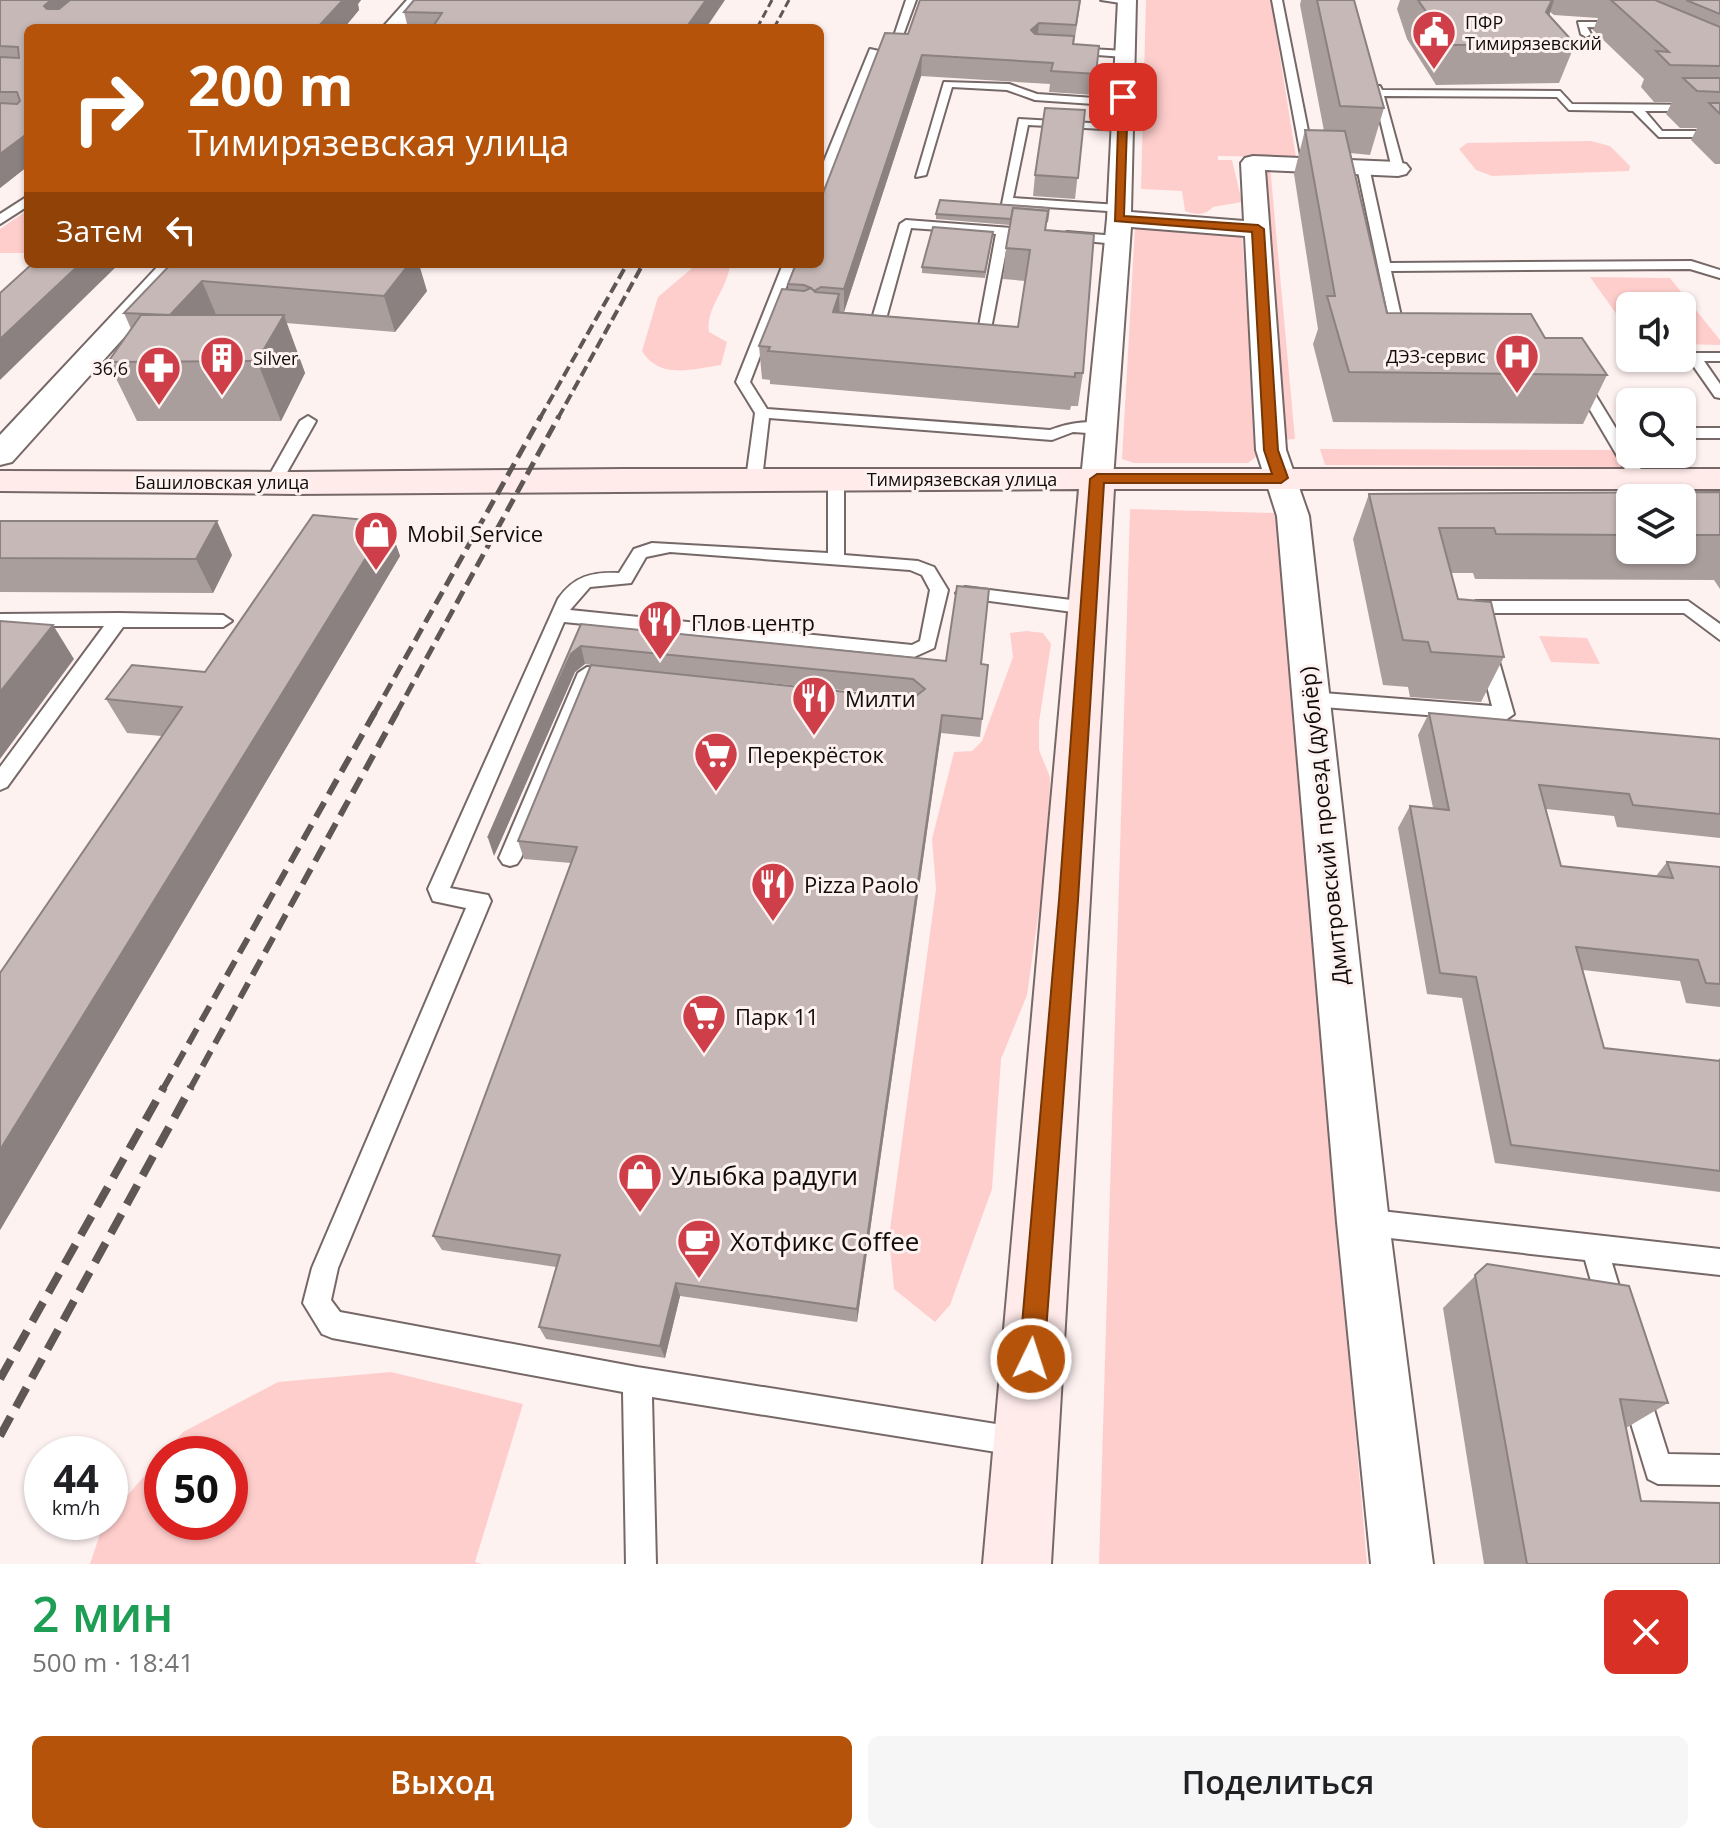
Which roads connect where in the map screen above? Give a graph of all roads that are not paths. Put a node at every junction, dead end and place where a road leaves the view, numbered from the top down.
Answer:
1 (418, 0) edge
2 (911, 0) edge
3 (1106, 0) edge
4 (1127, 0) edge
5 (1277, 0) edge
6 (397, 24) edge
7 (1638, 26) edge
8 (1586, 34) dead end
9 (894, 46) edge
10 (874, 51) edge
11 (1065, 51) edge
12 (1125, 54) junction
13 (1373, 80) edge
14 (1377, 93) junction
15 (1123, 103) junction
16 (1636, 107) junction
17 (1720, 108) edge
18 (1122, 127) junction
19 (1720, 134) edge
20 (1309, 165) junction
21 (1363, 167) junction
22 (1398, 169) joint
23 (920, 175) dead end
24 (824, 176) edge
25 (24, 203) edge
26 (0, 220) edge
27 (1118, 222) junction
28 (1258, 229) junction
29 (1003, 231) junction
30 (1384, 267) junction
31 (172, 268) edge
32 (788, 268) edge
33 (1720, 274) edge
34 (909, 325) edge
35 (955, 328) edge
36 (1403, 356) edge
37 (1720, 357) edge
38 (1572, 369) edge
39 (1720, 394) edge
40 (762, 413) junction
41 (308, 421) dead end
42 (1103, 429) junction
43 (1696, 433) edge
44 (1720, 433) edge
45 (1611, 434) junction
46 (1616, 434) edge
47 (0, 455) edge
48 (1281, 478) junction
49 (754, 479) junction
50 (836, 479) junction
51 (1097, 479) junction
52 (1720, 480) edge
53 (0, 481) edge
54 (445, 481) joint
55 (1640, 481) junction
56 (273, 483) junction
57 (836, 559) junction
58 (939, 590) junction
59 (1088, 608) junction
60 (558, 615) junction
61 (119, 619) junction
62 (0, 620) edge
63 (223, 621) dead end
64 (1720, 634) edge
65 (631, 677) edge
66 (1310, 699) junction
67 (1415, 725) dead end
68 (1507, 734) edge
69 (0, 782) edge
70 (510, 858) dead end
71 (1363, 1222) junction
72 (1595, 1248) junction
73 (1720, 1262) edge
74 (1620, 1337) edge
75 (1628, 1366) edge
76 (637, 1381) junction
77 (1024, 1443) junction
78 (1720, 1470) edge
79 (641, 1564) edge
80 (1017, 1564) edge
81 (1402, 1564) edge

1 - 6 street
2 - 9 lane
3 - 4 lane
4 - 12 street
5 - 20 lane
7 - 8 lane
10 - 24 lane
11 - 12 lane
12 - 15 street
13 - 14 lane
14 - 16 lane
14 - 22 lane
15 - 18 street
15 - 23 lane
16 - 17 lane
16 - 19 lane
18 - 27 street
18 - 27 lane
20 - 21 street
20 - 28 street, Дмитровский проезд (дублёр)
21 - 22 street
21 - 30 lane
25 - 26 lane
27 - 28 street
27 - 29 lane
27 - 42 street
28 - 48 street, Дмитровский проезд (дублёр)
29 - 34 lane
29 - 35 lane
30 - 33 lane
30 - 36 lane
31 - 47 street
32 - 40 lane
37 - 39 lane
38 - 45 lane
40 - 42 lane
40 - 49 lane
41 - 56 lane
42 - 51 street
43 - 44 lane
45 - 46 lane
45 - 55 lane
48 - 51 main road, Тимирязевская улица
48 - 55 main road, Тимирязевская улица
48 - 66 street, Дмитровский проезд (дублёр)
49 - 50 main road, Тимирязевская улица
49 - 54 main road, Тимирязевская улица
50 - 51 main road, Тимирязевская улица
50 - 57 lane
51 - 59 main road
52 - 55 main road, Тимирязевская улица
53 - 56 main road, Башиловская улица
54 - 56 main road, Башиловская улица
57 - 58 lane
57 - 60 lane
58 - 59 lane
58 - 60 lane
59 - 77 main road
60 - 76 lane
61 - 62 lane
61 - 63 lane
61 - 69 lane
64 - 66 lane
65 - 70 lane
66 - 71 street, Дмитровский проезд (дублёр)
67 - 68 lane
71 - 72 lane
71 - 81 street, Дмитровский проезд (дублёр)
72 - 73 lane
72 - 74 lane
75 - 78 lane
76 - 77 lane
76 - 79 lane
77 - 80 main road

